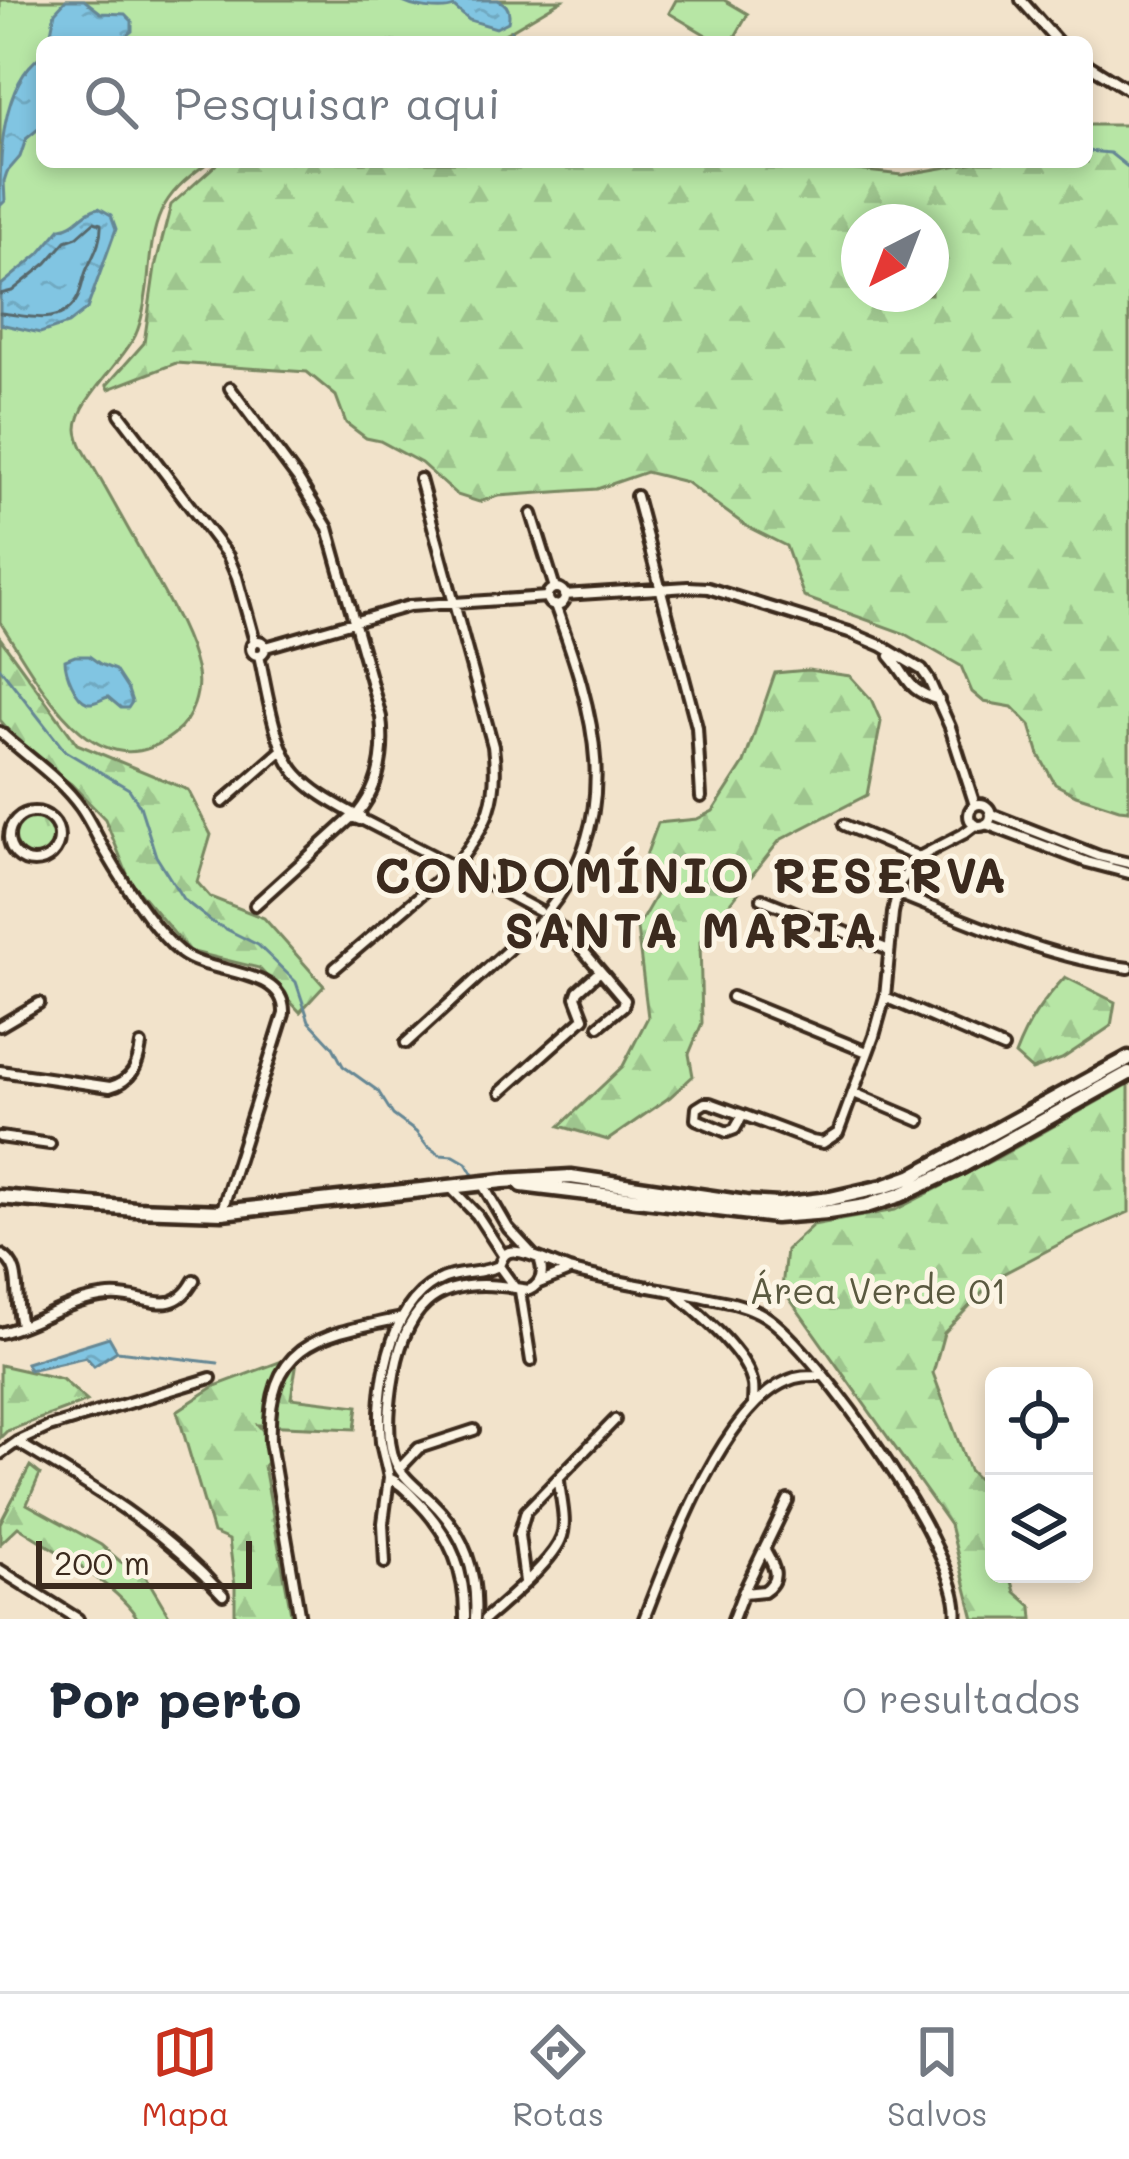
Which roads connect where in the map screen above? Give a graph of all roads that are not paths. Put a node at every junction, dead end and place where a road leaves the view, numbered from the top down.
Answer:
1 (1021, 0) edge
2 (1053, 36) edge
3 (1093, 68) edge
4 (1129, 90) edge
5 (230, 388) dead end
6 (120, 414) dead end
7 (419, 479) dead end
8 (636, 496) dead end
9 (532, 514) dead end
10 (555, 588) junction
11 (660, 590) junction
12 (564, 595) junction
13 (547, 597) junction
14 (452, 602) junction
15 (555, 605) junction
16 (353, 621) junction
17 (882, 646) junction
18 (262, 651) junction
19 (910, 664) junction
20 (903, 674) junction
21 (931, 687) junction
22 (922, 695) junction
23 (939, 700) junction
24 (0, 732) edge
25 (282, 750) junction
26 (701, 797) dead end
27 (223, 802) dead end
28 (975, 805) junction
29 (356, 815) junction
30 (2, 819) edge
31 (984, 821) junction
32 (11, 825) junction
33 (844, 825) dead end
34 (919, 857) junction
35 (454, 866) junction
36 (1128, 866) edge
37 (896, 893) junction
38 (762, 899) dead end
39 (256, 904) dead end
40 (545, 916) junction
41 (889, 950) junction
42 (335, 968) dead end
43 (1129, 968) edge
44 (600, 971) junction
45 (732, 997) dead end
46 (885, 997) junction
47 (39, 1003) dead end
48 (0, 1026) edge
49 (598, 1026) dead end
50 (406, 1043) dead end
51 (141, 1045) dead end
52 (1003, 1048) dead end
53 (868, 1052) junction
54 (1129, 1058) edge
55 (0, 1071) edge
56 (1129, 1073) edge
57 (501, 1091) dead end
58 (854, 1093) junction
59 (743, 1114) junction
60 (920, 1121) dead end
61 (0, 1137) edge
62 (50, 1144) dead end
63 (503, 1181) junction
64 (482, 1183) junction
65 (451, 1188) junction
66 (0, 1196) edge
67 (222, 1212) junction
68 (508, 1228) junction
69 (0, 1254) edge
70 (506, 1254) junction
71 (538, 1259) junction
72 (499, 1266) junction
73 (571, 1270) junction
74 (194, 1280) dead end
75 (539, 1283) junction
76 (517, 1289) junction
77 (674, 1291) junction
78 (702, 1297) junction
79 (696, 1311) junction
80 (406, 1320) junction
81 (21, 1324) junction
82 (0, 1333) edge
83 (806, 1355) junction
84 (531, 1361) dead end
85 (800, 1376) junction
86 (824, 1376) junction
87 (211, 1378) dead end
88 (753, 1385) junction
89 (767, 1394) junction
90 (753, 1407) junction
91 (615, 1420) dead end
92 (475, 1430) dead end
93 (17, 1442) junction
94 (0, 1454) edge
95 (396, 1474) junction
96 (559, 1478) junction
97 (788, 1500) dead end
98 (765, 1550) junction
99 (385, 1563) dead end
100 (0, 1570) edge
101 (526, 1582) junction
102 (743, 1593) junction
103 (223, 1595) dead end
104 (78, 1619) edge
105 (300, 1619) edge
106 (464, 1619) edge
107 (475, 1619) edge
108 (485, 1619) edge
109 (644, 1619) edge
110 (733, 1619) edge
111 (956, 1619) edge

1 - 2 street
3 - 4 street
5 - 16 street
6 - 18 street
7 - 14 street
8 - 11 street
9 - 10 street
10 - 12 street
10 - 13 street
11 - 12 street
11 - 17 street
11 - 26 street
12 - 15 street
13 - 14 street
13 - 15 street
14 - 16 street
14 - 35 street
15 - 40 street
16 - 18 street
16 - 29 street
17 - 19 street
17 - 20 street
18 - 25 street
19 - 20 street
19 - 21 street
20 - 22 street
21 - 22 street
21 - 23 street
22 - 23 street
23 - 28 street
24 - 67 street
25 - 27 street
25 - 29 street
28 - 31 street
28 - 31 street
29 - 35 street
29 - 39 street
30 - 32 street
31 - 34 street
31 - 36 street
32 - 32 street
33 - 34 street
34 - 37 street
35 - 40 street
35 - 42 street
37 - 41 street
37 - 43 street
38 - 41 street
40 - 44 street
40 - 50 street
41 - 46 street
44 - 49 street
44 - 57 street
45 - 53 street
46 - 52 street
46 - 53 street
47 - 48 street
51 - 55 street
53 - 58 street
54 - 63 main road
56 - 63 main road
58 - 59 street
58 - 60 street
59 - 59 street
61 - 62 street
63 - 64 main road
64 - 65 main road
64 - 68 street
65 - 67 main road
65 - 70 street
66 - 67 main road
68 - 70 street
68 - 71 street
69 - 81 street
70 - 71 street
70 - 72 street
71 - 73 street
71 - 75 street
72 - 76 street
72 - 80 street
73 - 75 street
73 - 77 street
74 - 81 street
75 - 76 street
76 - 80 street
76 - 84 street
77 - 78 street
77 - 79 street
78 - 79 street
78 - 83 street
79 - 88 street
80 - 95 street
80 - 105 street
81 - 82 street
83 - 85 street
83 - 86 street
85 - 86 street
85 - 89 street
86 - 111 street
87 - 93 street
88 - 89 street
88 - 90 street
89 - 90 street
90 - 109 street
91 - 96 street
92 - 95 street
93 - 94 street
93 - 103 street
95 - 99 street
95 - 106 street
95 - 107 street
96 - 101 street
96 - 101 street
97 - 98 street
98 - 102 street
98 - 102 street
100 - 104 street
101 - 108 street
102 - 110 street

